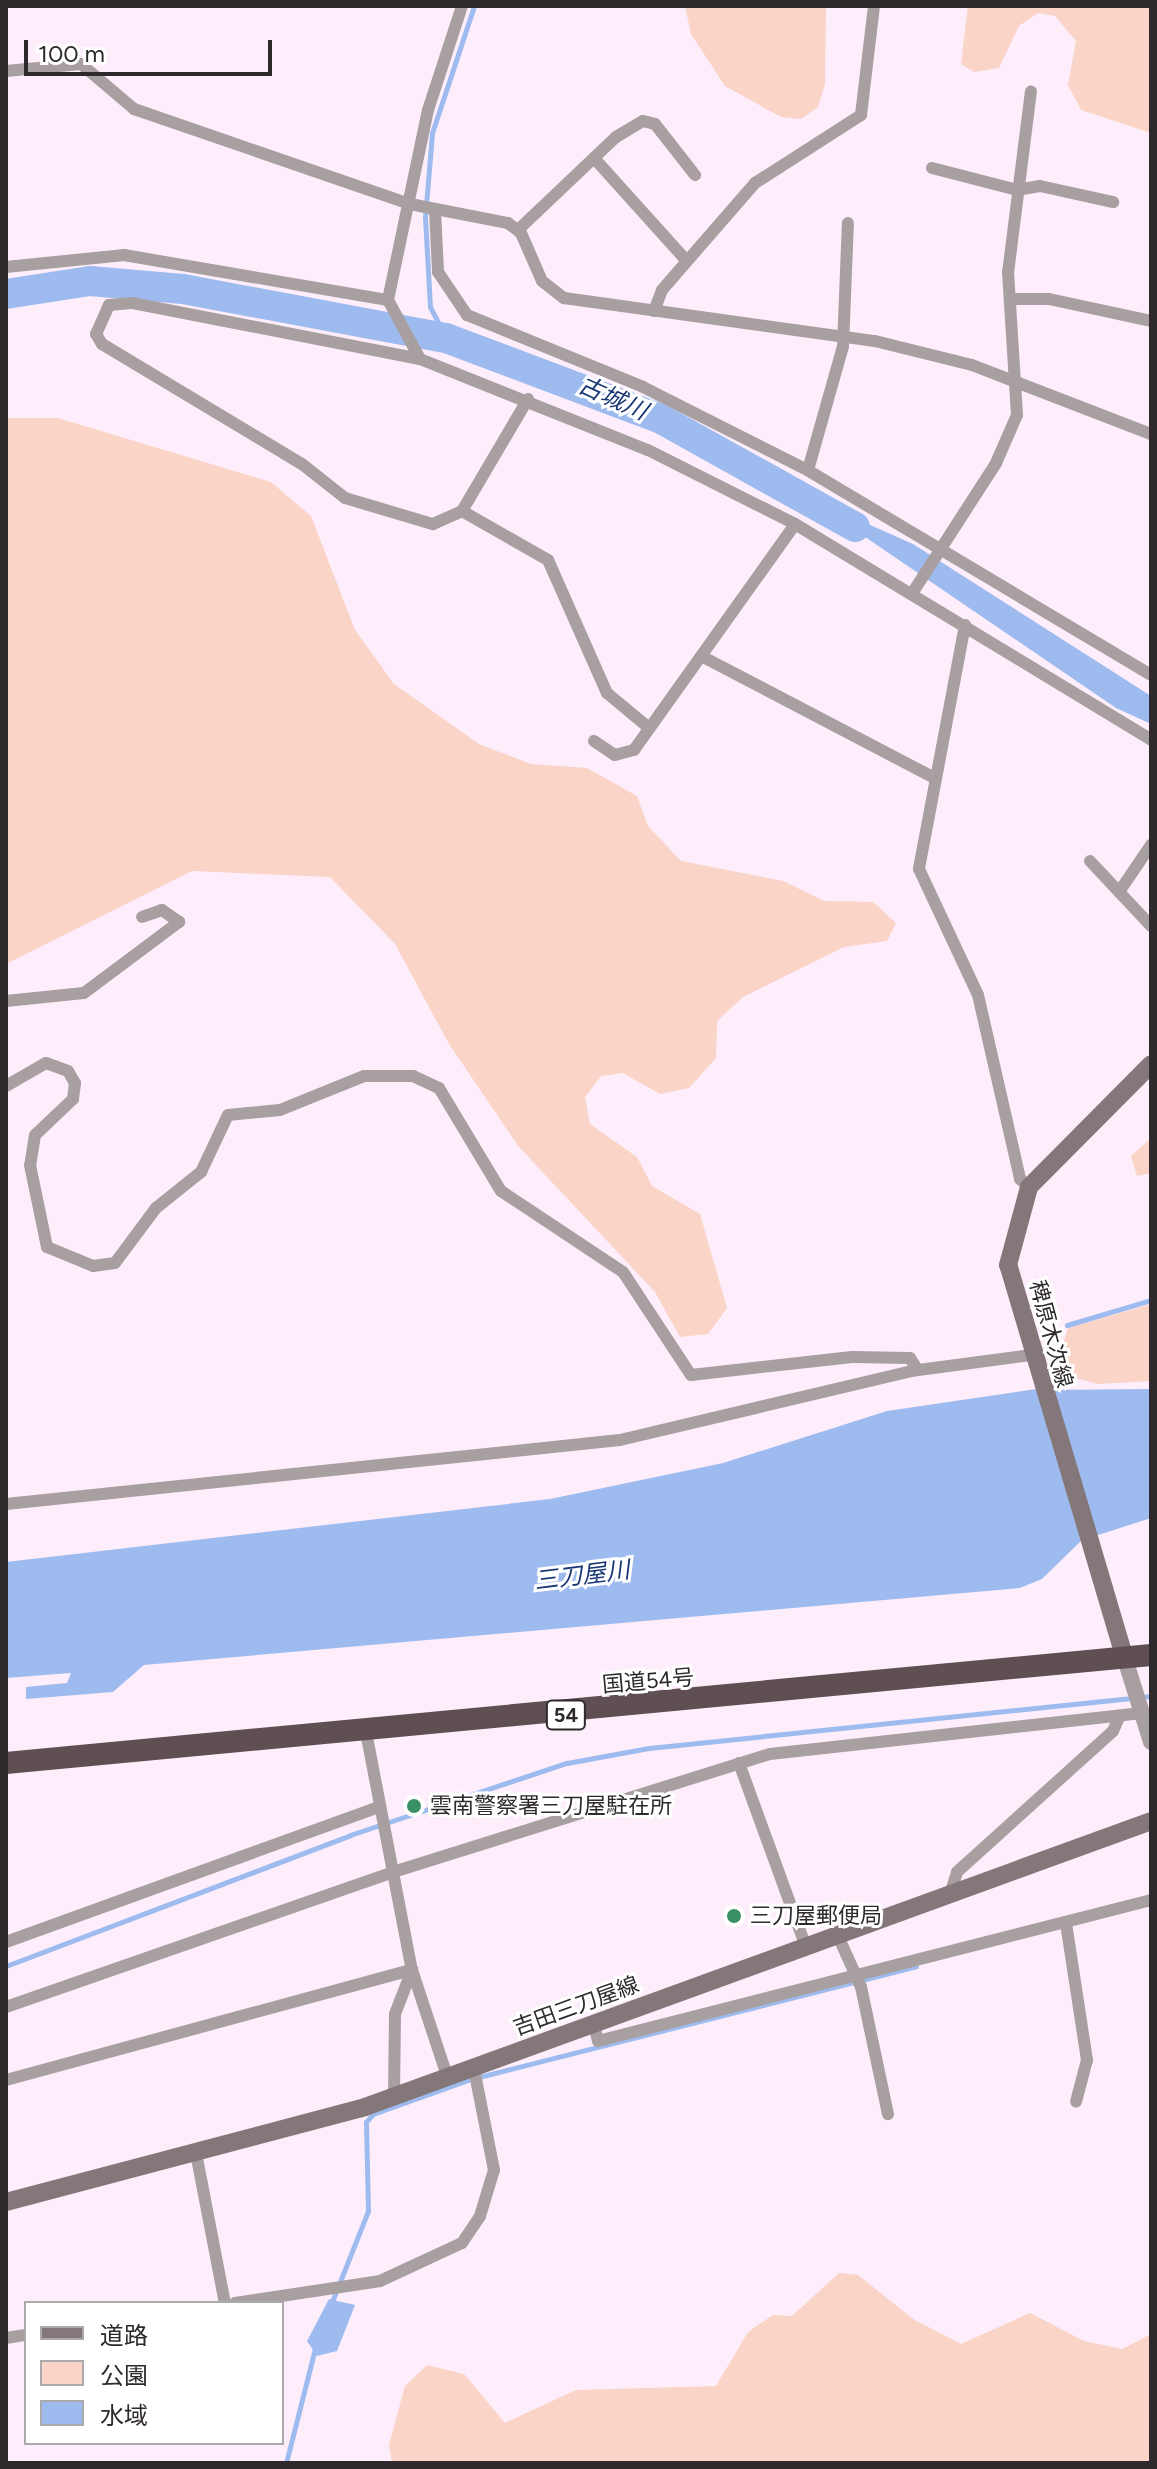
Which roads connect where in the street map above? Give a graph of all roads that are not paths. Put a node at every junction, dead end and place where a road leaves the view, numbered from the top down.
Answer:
1 (462, 6) edge
2 (874, 6) edge
3 (6, 71) edge
4 (1031, 91) dead end
5 (594, 158) junction
6 (932, 168) dead end
7 (695, 175) dead end
8 (1017, 190) junction
9 (1113, 202) dead end
10 (424, 207) junction
11 (848, 223) dead end
12 (519, 229) junction
13 (686, 260) junction
14 (6, 267) edge
15 (1011, 299) junction
16 (388, 305) junction
17 (654, 311) junction
18 (1151, 321) edge
19 (843, 336) junction
20 (418, 356) junction
21 (1016, 381) junction
22 (528, 399) junction
23 (1151, 434) edge
24 (808, 470) junction
25 (462, 511) junction
26 (795, 524) junction
27 (941, 549) junction
28 (914, 590) junction
29 (965, 625) junction
30 (705, 658) junction
31 (1151, 675) edge
32 (649, 728) junction
33 (1151, 740) edge
34 (594, 741) dead end
35 (931, 776) junction
36 (1151, 845) edge
37 (1090, 861) dead end
38 (1119, 892) junction
39 (142, 917) dead end
40 (1151, 926) edge
41 (6, 1001) edge
42 (1151, 1064) edge
43 (6, 1086) edge
44 (1029, 1187) junction
45 (1032, 1360) junction
46 (917, 1369) junction
47 (6, 1504) edge
48 (1151, 1655) edge
49 (1125, 1659) junction
50 (1141, 1711) junction
51 (1120, 1715) junction
52 (366, 1732) junction
53 (1151, 1742) edge
54 (6, 1763) edge
55 (739, 1763) junction
56 (376, 1812) junction
57 (1151, 1821) edge
58 (390, 1873) junction
59 (950, 1894) junction
60 (1151, 1900) edge
61 (1066, 1923) junction
62 (838, 1936) junction
63 (6, 1942) edge
64 (806, 1947) junction
65 (412, 1970) junction
66 (855, 1977) junction
67 (6, 2007) edge
68 (594, 2025) junction
69 (474, 2069) junction
70 (448, 2079) junction
71 (6, 2080) edge
72 (394, 2097) junction
73 (1076, 2102) dead end
74 (888, 2114) dead end
75 (196, 2153) junction
76 (6, 2202) edge
77 (225, 2301) edge
78 (248, 2301) edge

1 - 10 street
2 - 13 street
3 - 10 street
4 - 8 street
5 - 7 street
5 - 12 street
5 - 13 street
6 - 8 street
8 - 9 street
8 - 15 street
10 - 12 street
10 - 16 street
10 - 24 street
11 - 19 street
12 - 17 street
13 - 17 street
14 - 16 street
15 - 18 street
15 - 21 street
16 - 20 street
17 - 19 street
19 - 21 street
19 - 24 street
20 - 22 street
20 - 25 street
21 - 23 street
21 - 27 street
22 - 25 street
22 - 26 street
24 - 27 street
25 - 32 street
26 - 28 street
26 - 30 street
27 - 28 street
27 - 31 street
28 - 29 street
29 - 33 street
29 - 35 street
30 - 32 street
30 - 35 street
32 - 34 street
35 - 44 street
36 - 38 street
37 - 38 street
38 - 40 street
39 - 41 street
42 - 44 main road, 稗原木次線
43 - 46 street
44 - 45 main road, 稗原木次線
45 - 46 street
45 - 49 main road, 稗原木次線
46 - 47 street
48 - 49 highway, 国道54号 / 54
49 - 50 street
49 - 52 highway, 国道54号 / 54
50 - 51 street
50 - 53 street
51 - 55 street
51 - 59 street
52 - 54 highway, 国道54号 / 54
52 - 56 street
55 - 58 street
55 - 64 street
56 - 58 street
56 - 63 street
57 - 59 main road, 吉田三刀屋線
58 - 65 street
58 - 67 street
59 - 62 main road, 吉田三刀屋線
60 - 61 street
61 - 66 street
61 - 73 street
62 - 64 main road, 吉田三刀屋線
62 - 66 street
64 - 68 main road, 吉田三刀屋線
65 - 70 street
65 - 71 street
65 - 72 street
66 - 68 street
66 - 74 street
68 - 69 main road, 吉田三刀屋線
69 - 70 main road, 吉田三刀屋線
69 - 78 street
70 - 72 main road, 吉田三刀屋線
72 - 75 main road, 吉田三刀屋線
75 - 76 main road, 吉田三刀屋線
75 - 77 street

